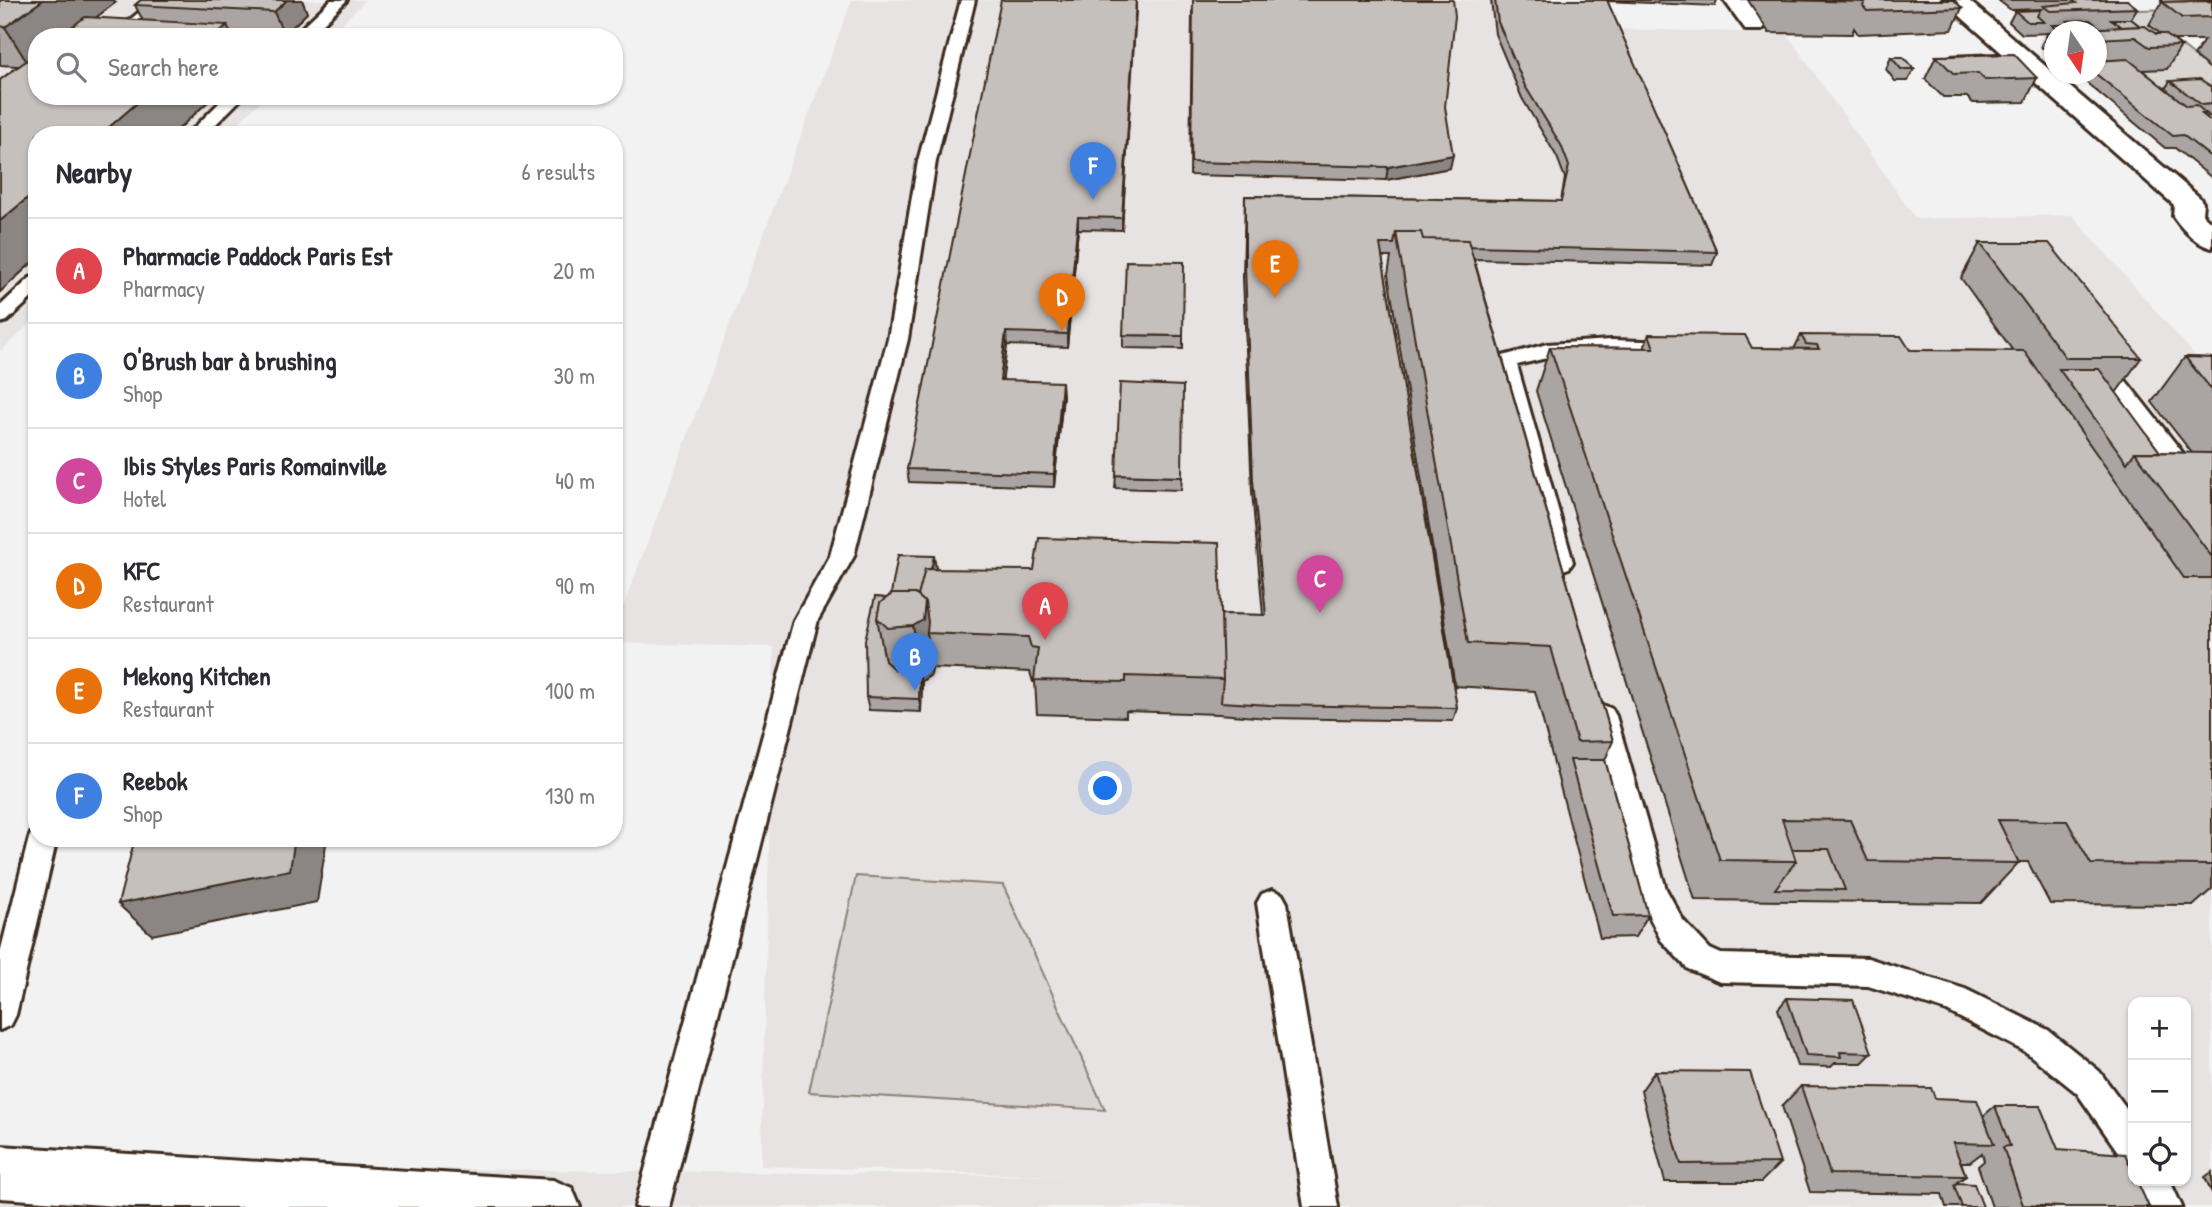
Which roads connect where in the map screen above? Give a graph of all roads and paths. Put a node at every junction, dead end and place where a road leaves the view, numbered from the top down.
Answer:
1 (163, 0) edge
2 (340, 0) edge
3 (968, 0) edge
4 (1736, 0) edge
5 (1954, 0) edge
6 (2175, 0) edge
7 (2212, 1) edge
8 (1754, 25) dead end
9 (128, 28) edge
10 (310, 28) edge
11 (227, 105) edge
12 (204, 126) edge
13 (2212, 239) edge
14 (28, 291) edge
15 (0, 317) edge
16 (2086, 344) edge
17 (1700, 349) edge
18 (2212, 506) edge
19 (1568, 587) edge
20 (1597, 693) edge
21 (41, 847) edge
22 (1272, 903) dead end
23 (0, 1015) edge
24 (2128, 1137) edge
25 (0, 1172) edge
26 (2154, 1186) edge
27 (151, 1195) edge
28 (255, 1198) edge
29 (553, 1207) edge
30 (652, 1207) edge
31 (1321, 1207) edge
32 (2165, 1207) edge

1 - 9 lane
2 - 10 lane
3 - 30 lane
4 - 8 street
5 - 13 street
6 - 7 street
11 - 12 lane
14 - 15 lane
16 - 18 lane
17 - 19 lane
20 - 24 lane
21 - 23 lane
22 - 31 lane
25 - 27 street
26 - 32 lane
27 - 28 street
28 - 29 street

